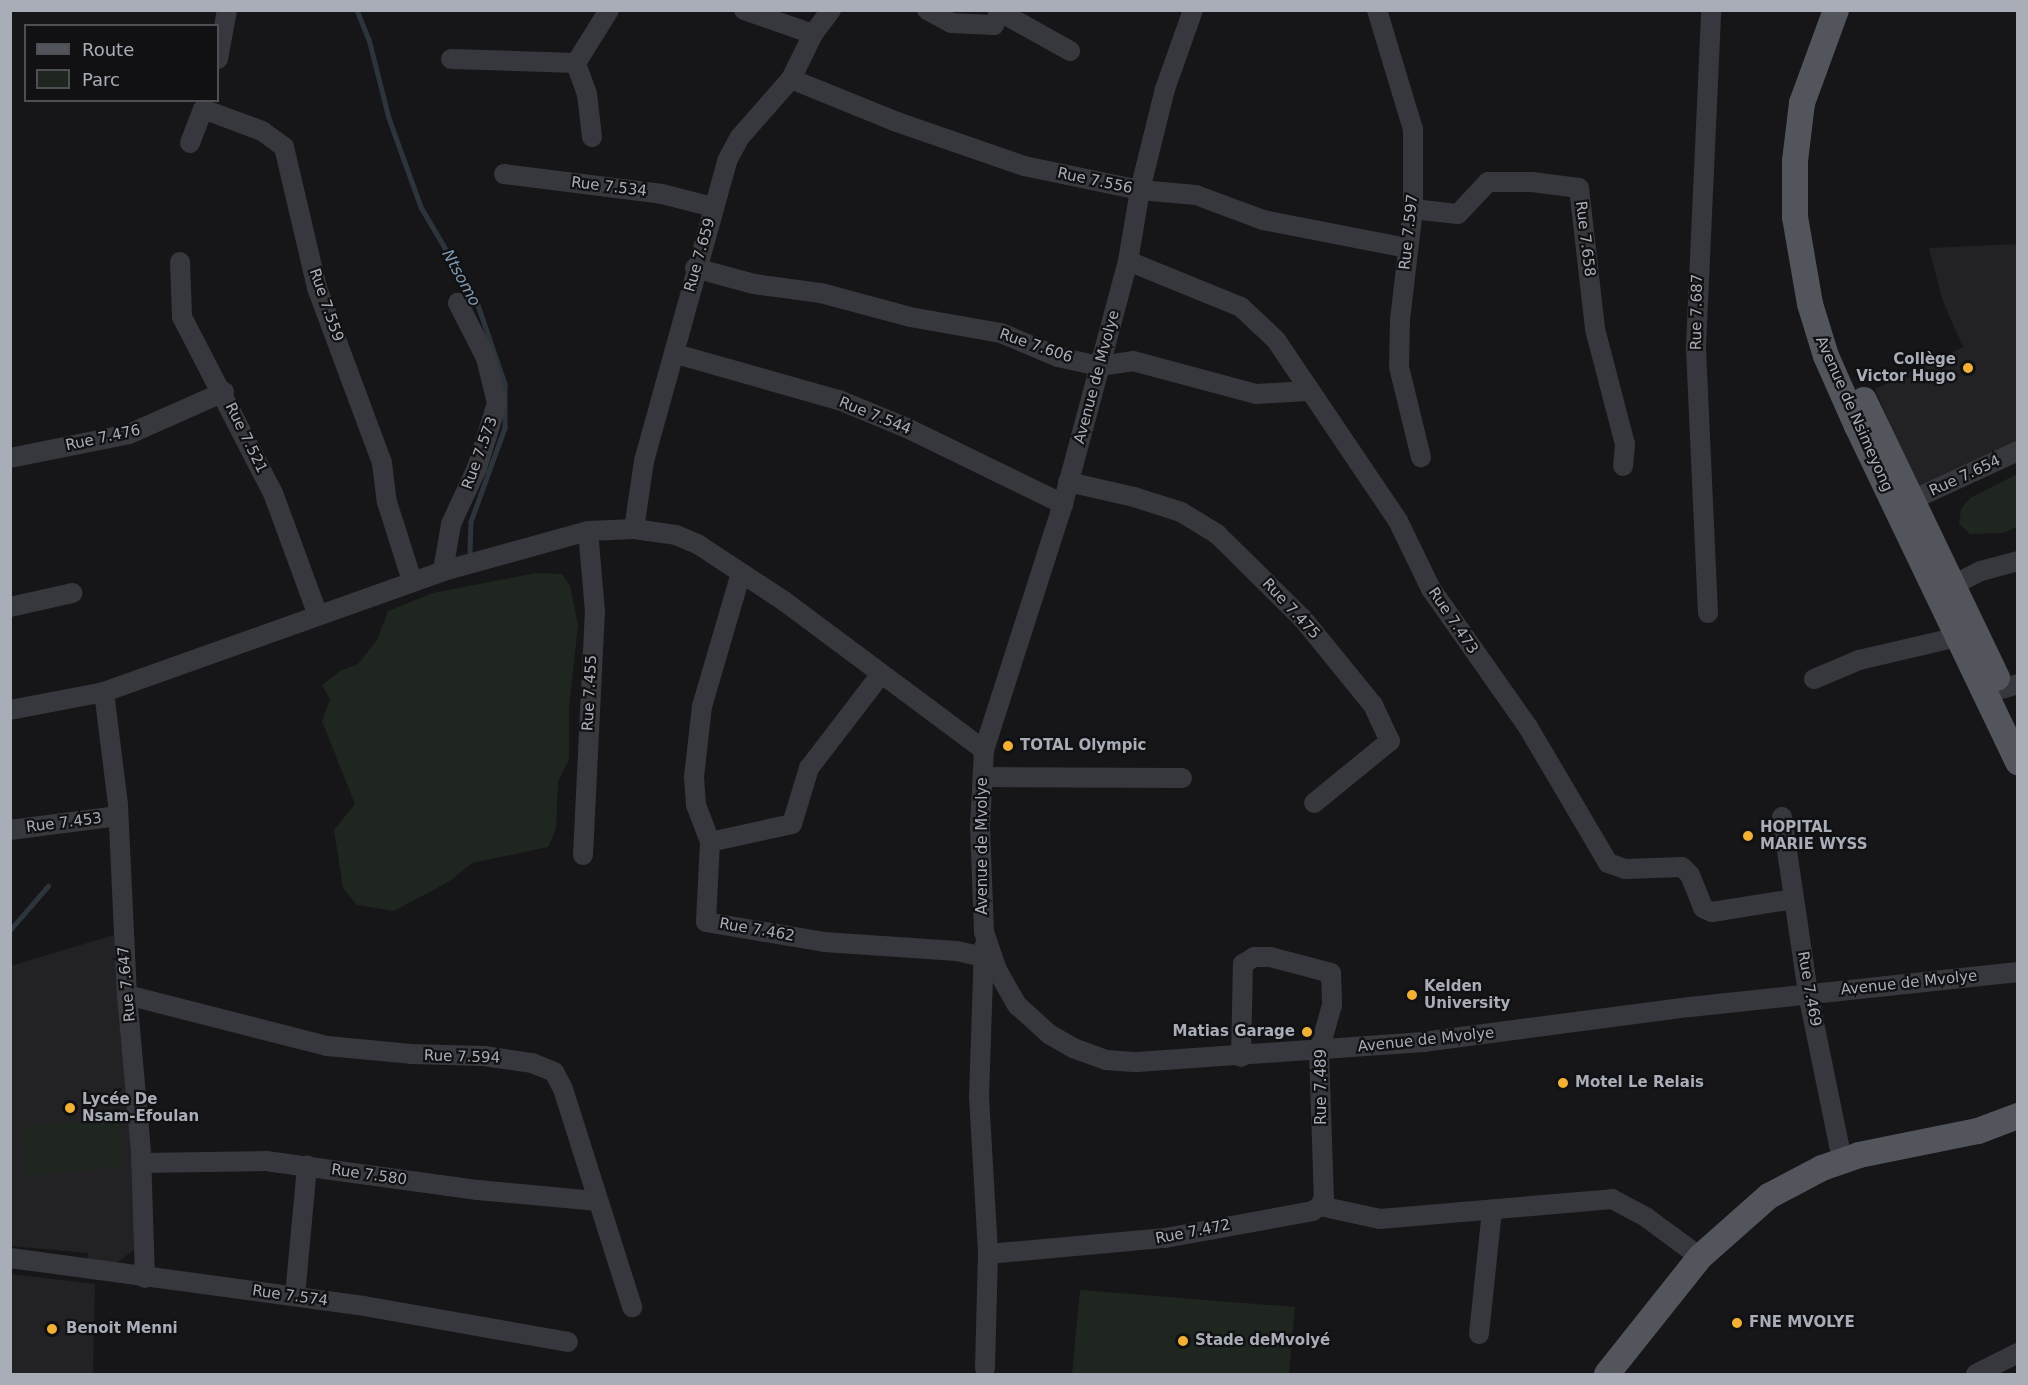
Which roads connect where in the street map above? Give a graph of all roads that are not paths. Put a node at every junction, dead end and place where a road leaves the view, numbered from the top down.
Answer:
1 (227, 10) edge
2 (609, 10) edge
3 (744, 10) edge
4 (831, 10) edge
5 (927, 10) edge
6 (1193, 10) edge
7 (1377, 10) edge
8 (1711, 10) edge
9 (1836, 10) edge
10 (1855, 10) edge
11 (1001, 12) edge
12 (813, 34) junction
13 (1070, 51) dead end
14 (219, 54) edge
15 (451, 59) dead end
16 (576, 63) junction
17 (791, 79) junction
18 (204, 105) edge
19 (592, 137) dead end
20 (190, 143) dead end
21 (504, 174) dead end
22 (1140, 190) junction
23 (713, 207) junction
24 (1413, 209) junction
25 (1407, 248) junction
26 (1128, 261) junction
27 (180, 262) dead end
28 (695, 268) junction
29 (458, 303) dead end
30 (676, 354) junction
31 (1099, 366) junction
32 (1307, 391) junction
33 (224, 392) junction
34 (2018, 451) edge
35 (1421, 457) dead end
36 (10, 458) edge
37 (1623, 466) dead end
38 (1068, 483) junction
39 (1912, 500) junction
40 (1063, 504) junction
41 (634, 529) junction
42 (588, 531) junction
43 (2018, 561) edge
44 (442, 571) junction
45 (741, 573) junction
46 (412, 581) junction
47 (1955, 584) junction
48 (72, 593) dead end
49 (10, 608) edge
50 (1708, 613) dead end
51 (318, 615) junction
52 (1958, 637) junction
53 (881, 674) junction
54 (1814, 679) dead end
55 (2009, 686) edge
56 (104, 692) junction
57 (10, 710) edge
58 (2018, 725) edge
59 (984, 750) junction
60 (2018, 762) edge
61 (983, 777) junction
62 (1182, 778) dead end
63 (1314, 803) dead end
64 (118, 816) junction
65 (1782, 817) dead end
66 (10, 830) edge
67 (710, 842) junction
68 (583, 855) dead end
69 (1794, 899) junction
70 (984, 932) junction
71 (983, 957) junction
72 (2018, 972) edge
73 (1808, 994) junction
74 (127, 995) junction
75 (1319, 1051) junction
76 (1241, 1057) junction
77 (2018, 1116) edge
78 (1842, 1160) junction
79 (141, 1163) junction
80 (307, 1166) junction
81 (597, 1200) junction
82 (1320, 1206) junction
83 (1492, 1210) junction
84 (988, 1254) junction
85 (1700, 1257) junction
86 (10, 1258) edge
87 (145, 1278) junction
88 (295, 1296) junction
89 (632, 1307) dead end
90 (1479, 1334) dead end
91 (568, 1342) dead end
92 (2018, 1353) edge
93 (985, 1368) dead end
94 (1607, 1374) edge
95 (1976, 1374) edge

1 - 14 street
2 - 16 street
3 - 12 street
4 - 12 street, Rue 7.659
5 - 11 street
6 - 22 street, Avenue de Mvolye
7 - 24 street, Rue 7.597
8 - 50 street, Rue 7.687
9 - 52 main road, Avenue de Nsimeyong
10 - 39 main road, Avenue de Nsimeyong
11 - 13 street
12 - 17 street, Rue 7.659
15 - 16 street
16 - 19 street
17 - 22 street, Rue 7.556
17 - 23 street, Rue 7.659
18 - 20 street, Rue 7.559
18 - 46 street, Rue 7.559
21 - 23 street, Rue 7.534
22 - 25 street, Rue 7.556
22 - 26 street, Avenue de Mvolye
23 - 28 street, Rue 7.659
24 - 25 street, Rue 7.597
24 - 37 street, Rue 7.658
25 - 35 street, Rue 7.597
26 - 31 street, Avenue de Mvolye
26 - 32 street, Rue 7.473
27 - 33 street, Rue 7.521
28 - 30 street, Rue 7.659
28 - 31 street, Rue 7.606
29 - 44 street, Rue 7.573
30 - 40 street, Rue 7.544
30 - 41 street, Rue 7.659
31 - 32 street, Rue 7.606
31 - 38 street, Avenue de Mvolye
32 - 69 street, Rue 7.473
33 - 36 street, Rue 7.476
33 - 51 street, Rue 7.521
34 - 39 street, Rue 7.654
38 - 40 street, Avenue de Mvolye
38 - 63 street, Rue 7.475
39 - 47 main road, Avenue de Nsimeyong
40 - 59 street, Avenue de Mvolye
41 - 42 street
41 - 45 street
42 - 44 street
42 - 68 street, Rue 7.455
43 - 47 street
44 - 46 street
45 - 53 street
45 - 67 street, Rue 7.462
46 - 51 street
47 - 55 main road, Avenue de Nsimeyong
48 - 49 street
51 - 56 street
52 - 54 street
52 - 60 main road, Avenue de Nsimeyong
53 - 59 street
53 - 67 street
55 - 58 main road, Avenue de Nsimeyong
56 - 57 street
56 - 64 street, Rue 7.647
59 - 61 street, Avenue de Mvolye
61 - 62 street
61 - 70 street, Avenue de Mvolye
64 - 66 street, Rue 7.453
64 - 74 street, Rue 7.647
65 - 69 street, Rue 7.469
67 - 71 street, Rue 7.462
69 - 73 street, Rue 7.469
70 - 71 street
70 - 76 street, Avenue de Mvolye
71 - 84 street
72 - 73 street, Avenue de Mvolye
73 - 75 street, Avenue de Mvolye
73 - 78 street, Rue 7.469
74 - 79 street, Rue 7.647
74 - 81 street, Rue 7.594
75 - 76 street, Avenue de Mvolye
75 - 76 street, Rue 7.489
75 - 82 street, Rue 7.489
77 - 78 main road
78 - 85 main road
79 - 80 street, Rue 7.580
79 - 87 street, Rue 7.647
80 - 81 street, Rue 7.580
80 - 88 street
81 - 89 street, Rue 7.594
82 - 83 street, Rue 7.472
82 - 84 street, Rue 7.472
83 - 85 street, Rue 7.472
83 - 90 street
84 - 93 street
85 - 94 main road
86 - 87 street, Rue 7.574
87 - 88 street, Rue 7.574
88 - 91 street, Rue 7.574
92 - 95 street

